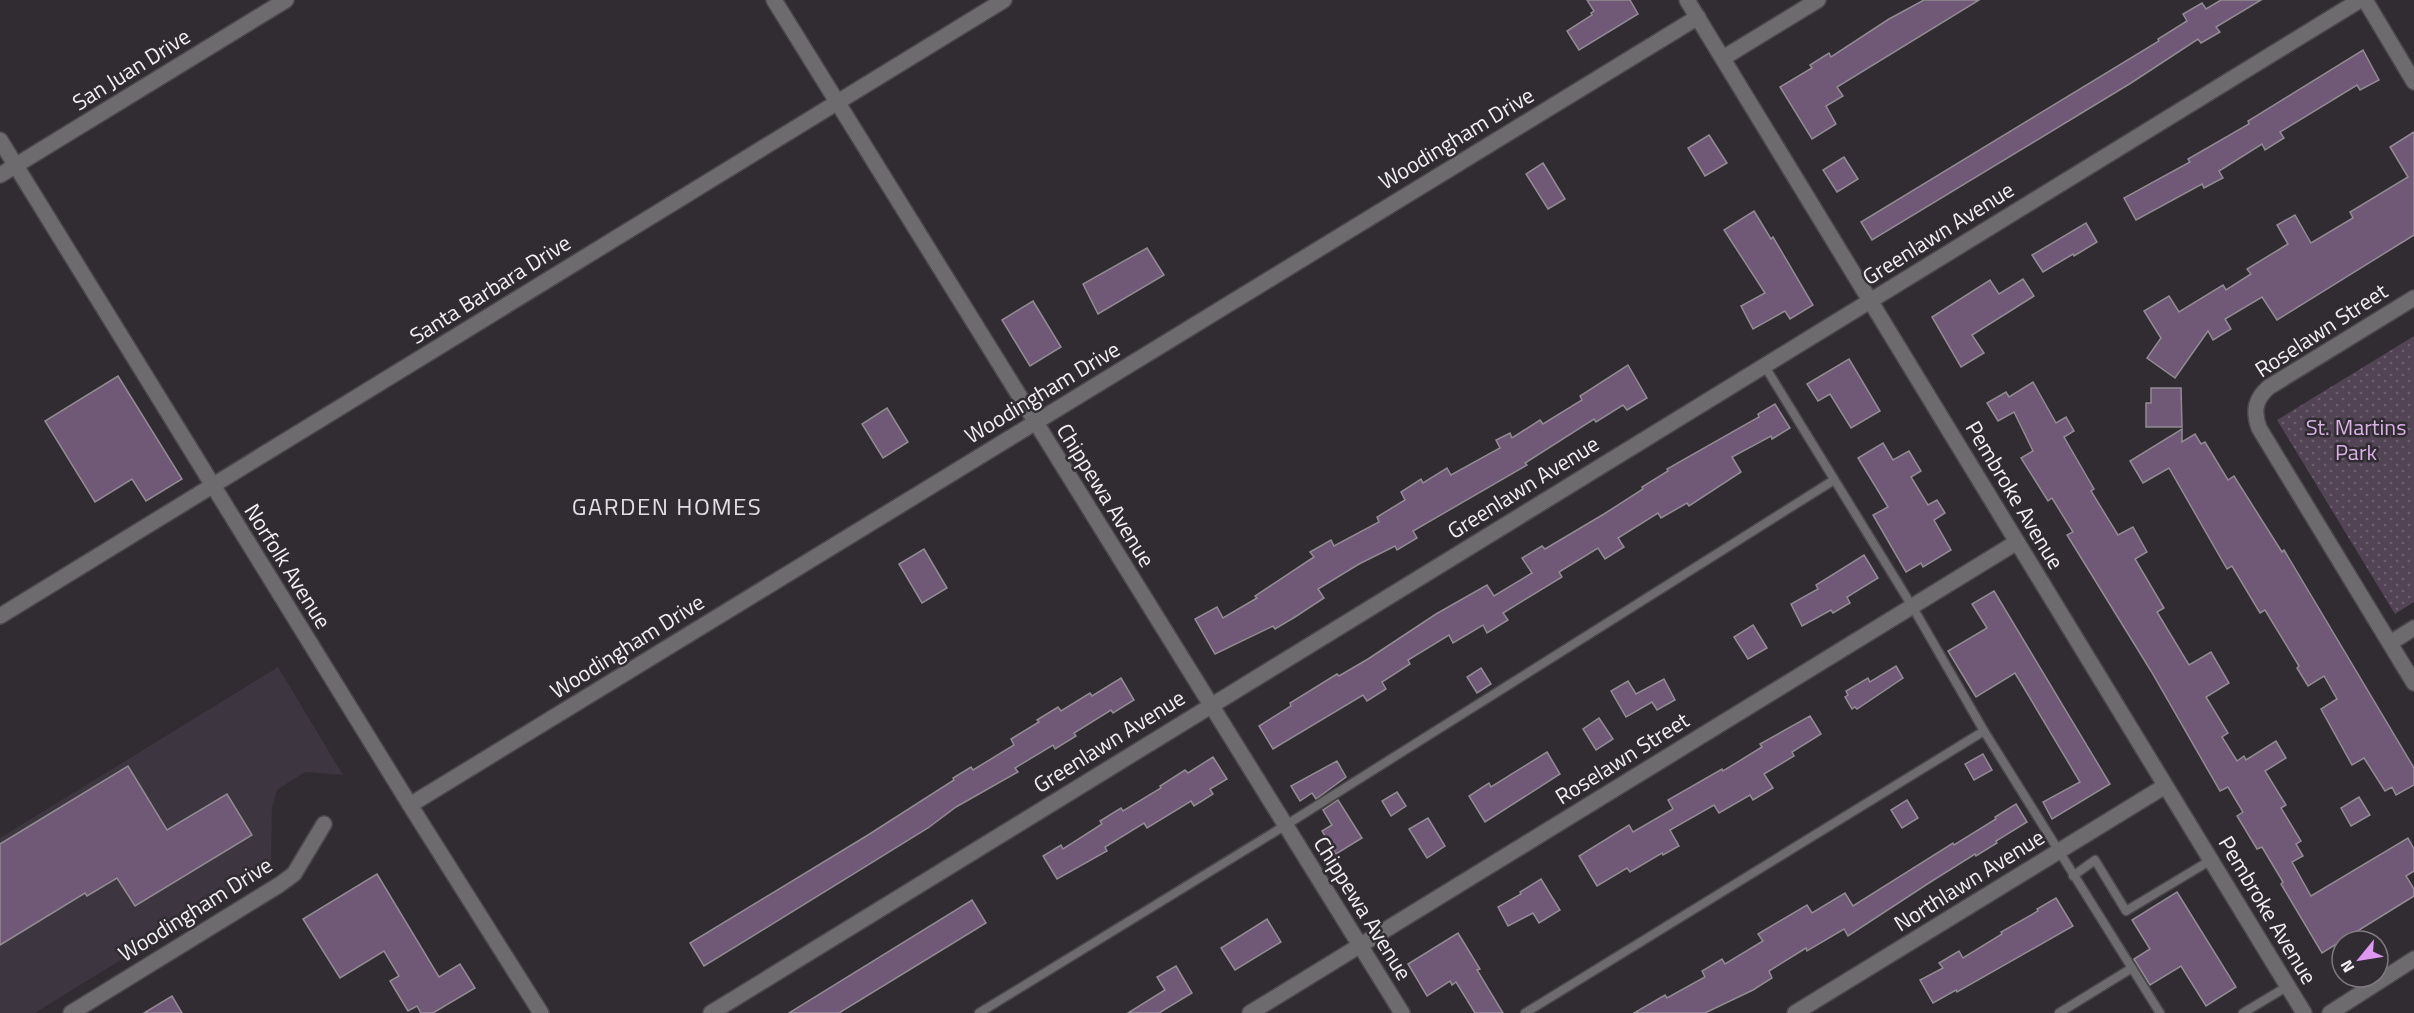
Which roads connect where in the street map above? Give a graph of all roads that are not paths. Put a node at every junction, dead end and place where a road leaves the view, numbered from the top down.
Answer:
1 (286, 0) edge
2 (774, 0) edge
3 (1004, 0) edge
4 (1688, 0) edge
5 (1818, 0) edge
6 (2360, 0) edge
7 (2365, 0) edge
8 (1698, 17) junction
9 (1723, 58) junction
10 (2414, 82) edge
11 (836, 103) junction
12 (0, 140) edge
13 (16, 166) junction
14 (0, 175) edge
15 (2414, 298) edge
16 (1870, 300) junction
17 (1764, 365) junction
18 (1034, 423) junction
19 (1834, 480) junction
20 (212, 486) junction
21 (2017, 542) junction
22 (1912, 606) junction
23 (0, 616) edge
24 (2414, 628) edge
25 (2390, 643) junction
26 (2414, 683) edge
27 (1212, 705) junction
28 (1984, 732) junction
29 (2166, 786) junction
30 (410, 806) junction
31 (324, 824) dead end
32 (1286, 825) junction
33 (2058, 852) junction
34 (2211, 860) junction
35 (2073, 876) junction
36 (1360, 945) junction
37 (2414, 959) edge
38 (2132, 968) junction
39 (2288, 986) junction
40 (71, 1013) edge
41 (541, 1013) edge
42 (711, 1013) edge
43 (979, 1013) edge
44 (1250, 1013) edge
45 (1402, 1013) edge
46 (1525, 1013) edge
47 (1796, 1013) edge
48 (2059, 1013) edge
49 (2160, 1013) edge
50 (2243, 1013) edge
51 (2304, 1013) edge
52 (2330, 1013) edge

1 - 13 street, San Juan Drive
2 - 11 street, Chippewa Avenue
3 - 11 street, Santa Barbara Drive
4 - 8 street, Pembroke Avenue
5 - 9 street
6 - 16 street, Greenlawn Avenue
7 - 10 street
8 - 9 street, Pembroke Avenue
8 - 18 street, Woodingham Drive
9 - 16 street, Pembroke Avenue
11 - 18 street, Chippewa Avenue
11 - 20 street, Santa Barbara Drive
12 - 13 street, Norfolk Avenue
13 - 14 street, San Juan Drive
13 - 20 street, Norfolk Avenue
15 - 25 street, Roselawn Street
16 - 17 street, Greenlawn Avenue
16 - 21 street, Pembroke Avenue
17 - 19 lane
17 - 27 street, Greenlawn Avenue
18 - 27 street, Chippewa Avenue
18 - 30 street, Woodingham Drive
19 - 22 lane
19 - 32 lane
20 - 23 street, Santa Barbara Drive
20 - 30 street, Norfolk Avenue
21 - 22 street, Roselawn Street
21 - 29 street, Pembroke Avenue
22 - 28 lane
22 - 36 street, Roselawn Street
24 - 25 street
25 - 26 street
27 - 32 street, Chippewa Avenue
27 - 42 street, Greenlawn Avenue
28 - 33 lane
28 - 46 lane
29 - 33 street, Northlawn Avenue
29 - 34 street, Pembroke Avenue
30 - 41 street, Norfolk Avenue
31 - 40 street, Woodingham Drive
32 - 36 street, Chippewa Avenue
32 - 43 lane
33 - 35 lane
33 - 47 street, Northlawn Avenue
34 - 35 lane
34 - 39 street, Pembroke Avenue
35 - 38 lane
36 - 44 street, Roselawn Street
36 - 45 street, Chippewa Avenue
37 - 52 street
38 - 48 lane
38 - 49 lane
39 - 50 lane
39 - 51 street, Pembroke Avenue

